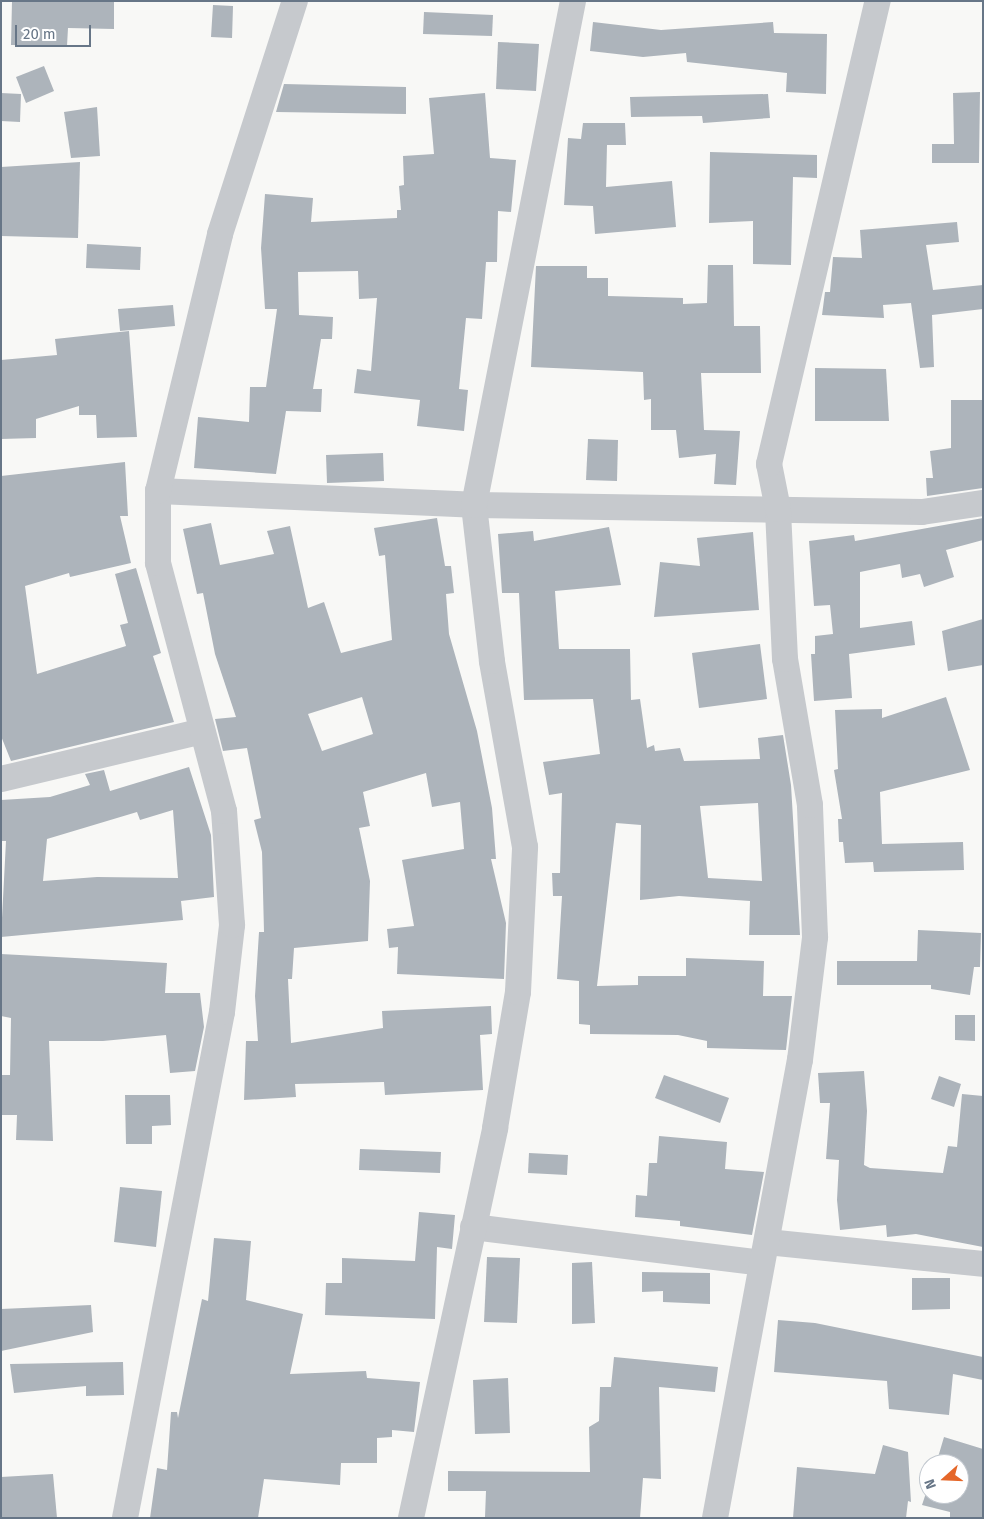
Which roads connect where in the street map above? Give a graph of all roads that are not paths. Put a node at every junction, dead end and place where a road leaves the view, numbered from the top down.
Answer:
1 (295, 1) edge
2 (573, 1) edge
3 (878, 1) edge
4 (158, 491) junction
5 (983, 503) edge
6 (474, 506) junction
7 (778, 509) junction
8 (202, 731) junction
9 (1, 779) edge
10 (473, 1227) junction
11 (765, 1252) junction
12 (983, 1264) edge
13 (125, 1518) edge
14 (411, 1518) edge
15 (715, 1518) edge

1 - 4 street
2 - 6 street
3 - 7 street
4 - 6 street
4 - 8 street
5 - 7 street
6 - 7 street
6 - 10 street
7 - 11 street
8 - 9 street
8 - 13 street
10 - 11 street
10 - 14 street
11 - 12 street
11 - 15 street

